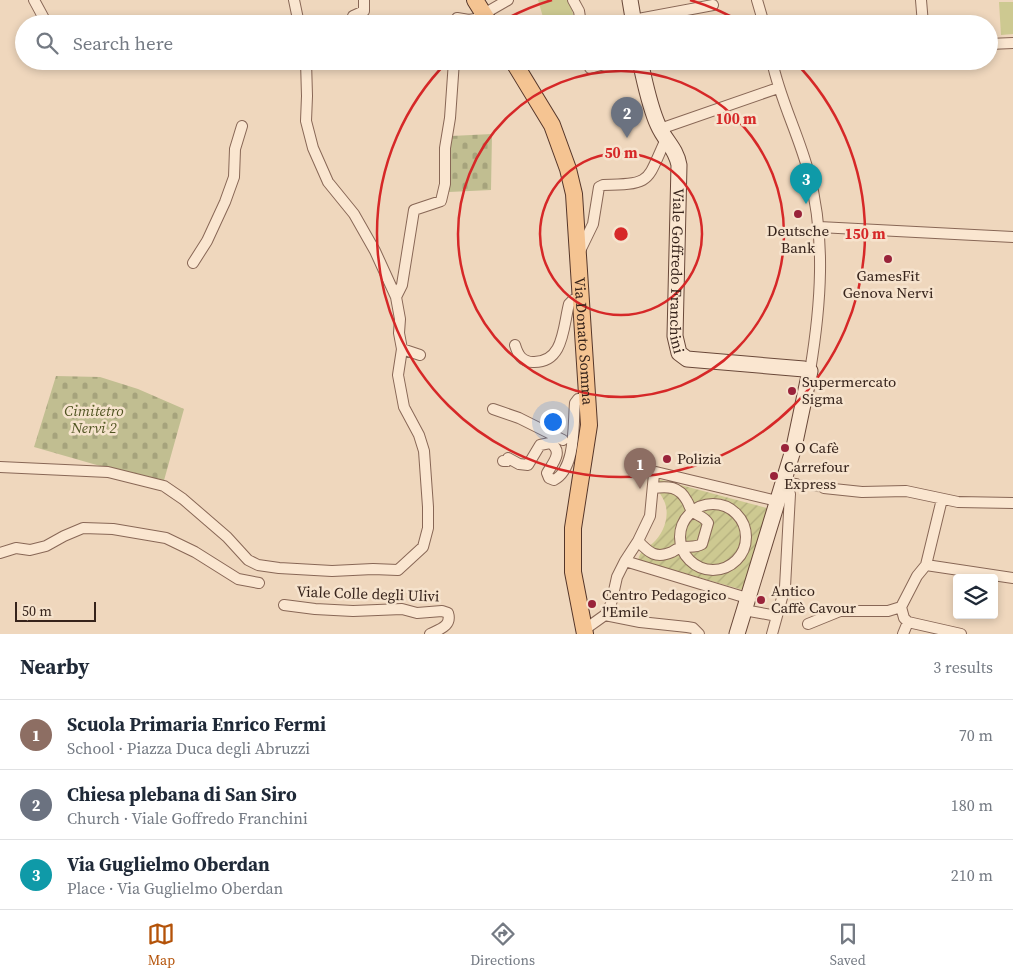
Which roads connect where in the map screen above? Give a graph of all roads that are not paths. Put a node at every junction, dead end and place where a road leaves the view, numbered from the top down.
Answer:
1 (34, 0) edge
2 (294, 0) edge
3 (364, 0) edge
4 (475, 0) edge
5 (508, 0) edge
6 (573, 0) edge
7 (630, 0) edge
8 (756, 0) edge
9 (921, 0) edge
10 (713, 5) dead end
11 (42, 15) edge
12 (297, 15) edge
13 (355, 15) edge
14 (484, 15) edge
15 (491, 15) edge
16 (579, 15) edge
17 (632, 15) edge
18 (666, 15) edge
19 (761, 15) edge
20 (923, 15) edge
21 (1013, 43) edge
22 (998, 44) edge
23 (306, 70) edge
24 (453, 70) edge
25 (518, 70) edge
26 (642, 70) edge
27 (774, 70) edge
28 (778, 88) junction
29 (242, 126) dead end
30 (663, 134) junction
31 (819, 227) junction
32 (1013, 237) edge
33 (579, 253) junction
34 (193, 263) dead end
35 (396, 297) junction
36 (582, 298) junction
37 (515, 345) dead end
38 (402, 349) junction
39 (420, 355) dead end
40 (810, 371) junction
41 (588, 399) junction
42 (493, 409) dead end
43 (562, 440) dead end
44 (503, 461) dead end
45 (0, 467) edge
46 (653, 488) junction
47 (824, 488) tunnel mouth
48 (730, 489) junction
49 (786, 490) junction
50 (942, 499) junction
51 (1013, 503) edge
52 (725, 506) junction
53 (692, 511) junction
54 (638, 541) junction
55 (745, 546) junction
56 (681, 547) junction
57 (762, 551) junction
58 (0, 553) edge
59 (626, 561) junction
60 (926, 565) junction
61 (715, 570) junction
62 (1013, 578) edge
63 (258, 583) dead end
64 (711, 587) junction
65 (746, 604) junction
66 (284, 605) dead end
67 (901, 607) junction
68 (605, 615) junction
69 (777, 616) junction
70 (908, 622) junction
71 (808, 624) dead end
72 (585, 632) edge
73 (430, 634) edge
74 (699, 634) edge
75 (738, 634) edge
76 (772, 634) edge
77 (903, 634) edge
78 (961, 634) edge

1 - 11 street
2 - 12 street
3 - 13 street
4 - 14 main road
5 - 15 street
6 - 16 street
7 - 17 street
8 - 19 street
9 - 20 street
10 - 18 street
21 - 22 street
23 - 35 street
24 - 35 street
25 - 33 main road, Via Donato Somma
26 - 30 street, Viale Goffredo Franchini
27 - 28 street
28 - 30 street
28 - 31 street
29 - 34 street
30 - 33 street
30 - 40 street, Viale Goffredo Franchini
31 - 32 street
31 - 40 street
33 - 36 main road, Via Donato Somma
35 - 38 street
36 - 37 street
36 - 41 main road, Via Donato Somma
38 - 39 street
38 - 45 street
40 - 49 street
41 - 44 street
41 - 72 main road, Via Donato Somma
42 - 43 street
46 - 48 street
46 - 53 street
46 - 54 street
47 - 50 street
48 - 49 street
48 - 52 street
49 - 57 street
49 - 69 street
50 - 51 street
50 - 60 street
52 - 53 street
52 - 55 street
53 - 56 street
53 - 56 street
54 - 56 street
54 - 59 street
55 - 57 street
55 - 61 street
56 - 61 street
57 - 65 street
58 - 63 street
59 - 64 street
59 - 68 street
60 - 62 street
60 - 67 street
61 - 64 street
64 - 65 street
65 - 69 street
65 - 75 street
66 - 73 street, Viale Colle degli Ulivi
67 - 70 street
67 - 71 street
68 - 72 street
68 - 74 street
69 - 76 street
70 - 77 street
70 - 78 street

